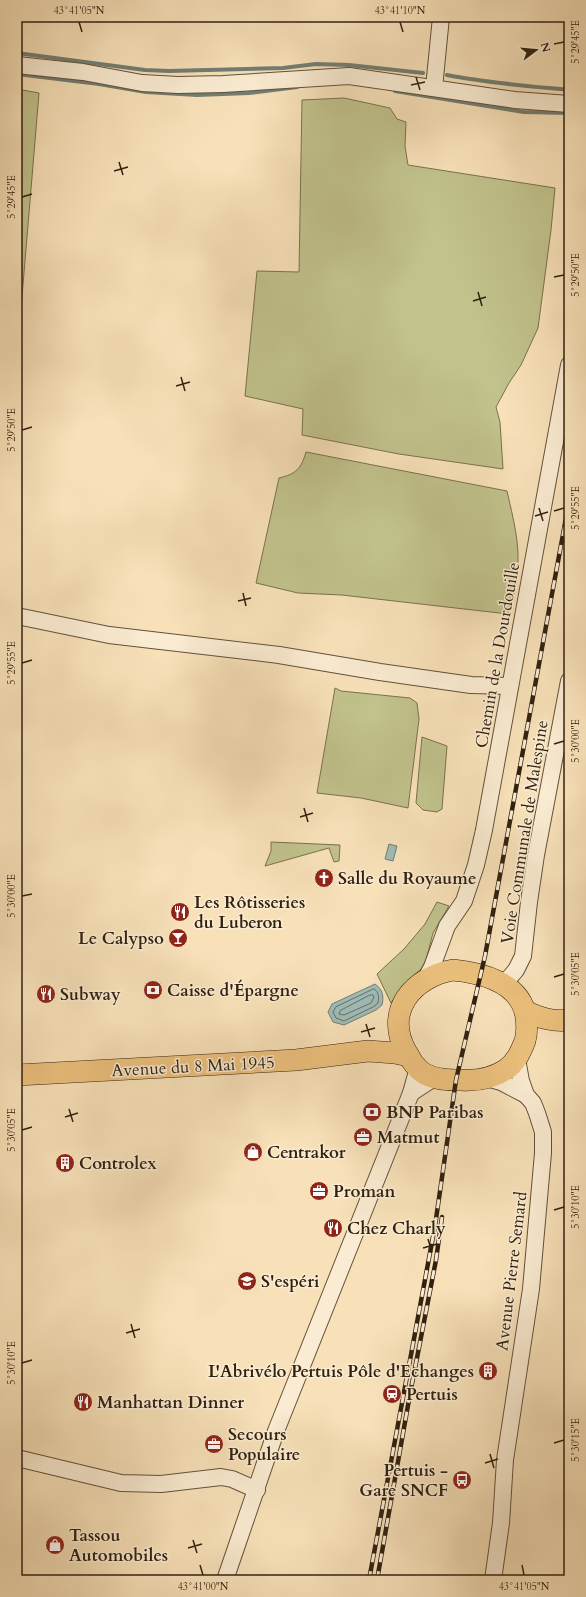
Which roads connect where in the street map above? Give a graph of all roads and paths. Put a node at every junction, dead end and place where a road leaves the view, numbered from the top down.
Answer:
1 (441, 17) edge
2 (17, 65) edge
3 (434, 88) junction
4 (569, 104) edge
5 (569, 365) edge
6 (17, 616) edge
7 (569, 681) edge
8 (510, 686) junction
9 (440, 944) junction
10 (453, 970) junction
11 (425, 980) junction
12 (504, 984) junction
13 (525, 1011) junction
14 (398, 1020) junction
15 (564, 1021) edge
16 (368, 1051) junction
17 (520, 1054) junction
18 (420, 1067) junction
19 (17, 1075) edge
20 (488, 1078) junction
21 (526, 1095) junction
22 (17, 1458) edge
23 (257, 1490) junction
24 (494, 1577) edge
25 (225, 1580) edge

1 - 3 street
2 - 3 street
3 - 4 street
5 - 8 street, Chemin de la Dourdouille
6 - 8 street
7 - 12 street, Voie Communale de Malespine
8 - 9 street, Chemin de la Dourdouille
9 - 10 street
9 - 11 street, Chemin de la Dourdouille
10 - 11 main road
10 - 12 main road
11 - 14 main road
12 - 13 main road
13 - 15 main road
13 - 17 main road
14 - 16 main road
14 - 18 main road
15 - 17 main road
16 - 18 main road, Avenue du 8 Mai 1945
16 - 19 main road, Avenue du 8 Mai 1945
17 - 20 main road
17 - 21 street, Avenue Pierre Semard
18 - 20 main road
18 - 23 street
20 - 21 street, Avenue Pierre Semard
21 - 24 street, Avenue Pierre Semard
22 - 23 street
23 - 25 street

